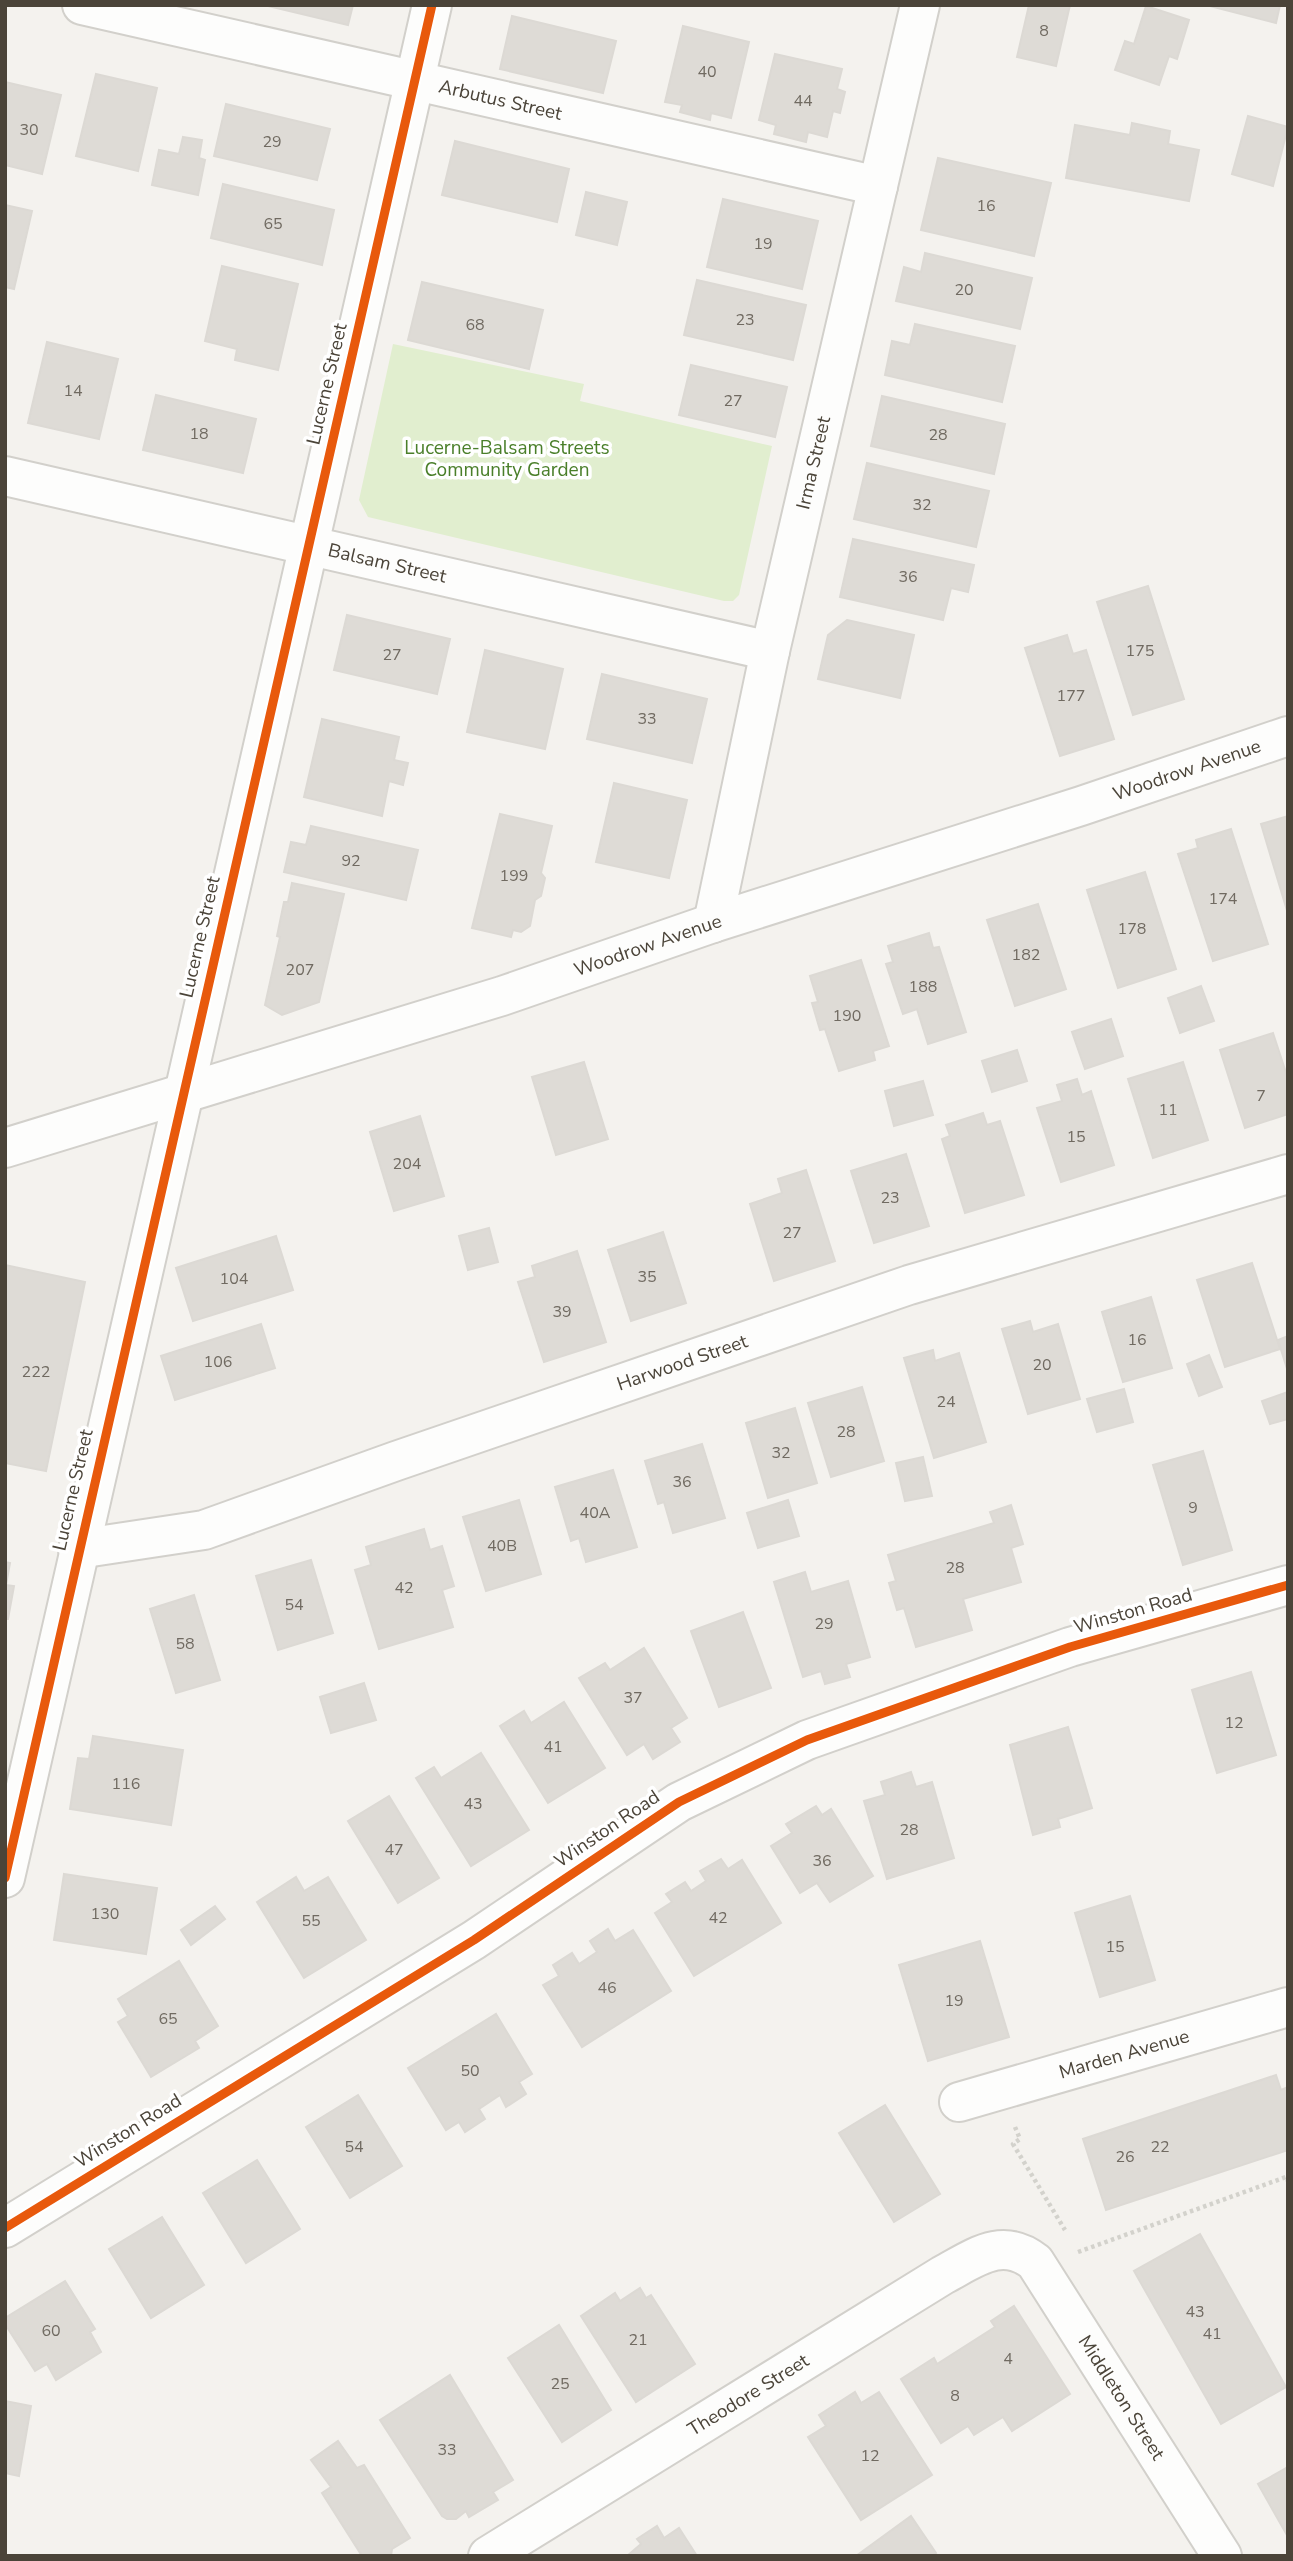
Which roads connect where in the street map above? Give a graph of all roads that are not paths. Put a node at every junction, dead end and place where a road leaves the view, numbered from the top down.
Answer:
1 (82, 5) edge
2 (432, 5) edge
3 (920, 5) edge
4 (415, 81) junction
5 (878, 186) junction
6 (5, 477) edge
7 (307, 544) junction
8 (770, 651) junction
9 (1288, 736) edge
10 (713, 923) junction
11 (182, 1094) junction
12 (5, 1148) edge
13 (1288, 1174) edge
14 (78, 1549) junction
15 (1288, 1585) edge
16 (5, 1878) edge
17 (1288, 2007) edge
18 (972, 2099) road end
19 (5, 2228) edge
20 (1014, 2250) joint
21 (488, 2556) edge
22 (1223, 2556) edge

1 - 4 street, Arbutus Street
2 - 4 street, Lucerne Street
3 - 5 street, Irma Street
4 - 5 street, Arbutus Street
4 - 7 street, Lucerne Street
5 - 8 street, Irma Street
6 - 7 street, Balsam Street
7 - 8 street, Balsam Street
7 - 11 street, Lucerne Street
8 - 10 street, Irma Street
9 - 10 street, Woodrow Avenue
10 - 11 street, Woodrow Avenue
11 - 12 street, Woodrow Avenue
11 - 14 street, Lucerne Street
13 - 14 street, Harwood Street
14 - 16 street, Lucerne Street
15 - 19 street, Winston Road
17 - 18 street, Marden Avenue
20 - 21 street, Theodore Street
20 - 22 street, Middleton Street

